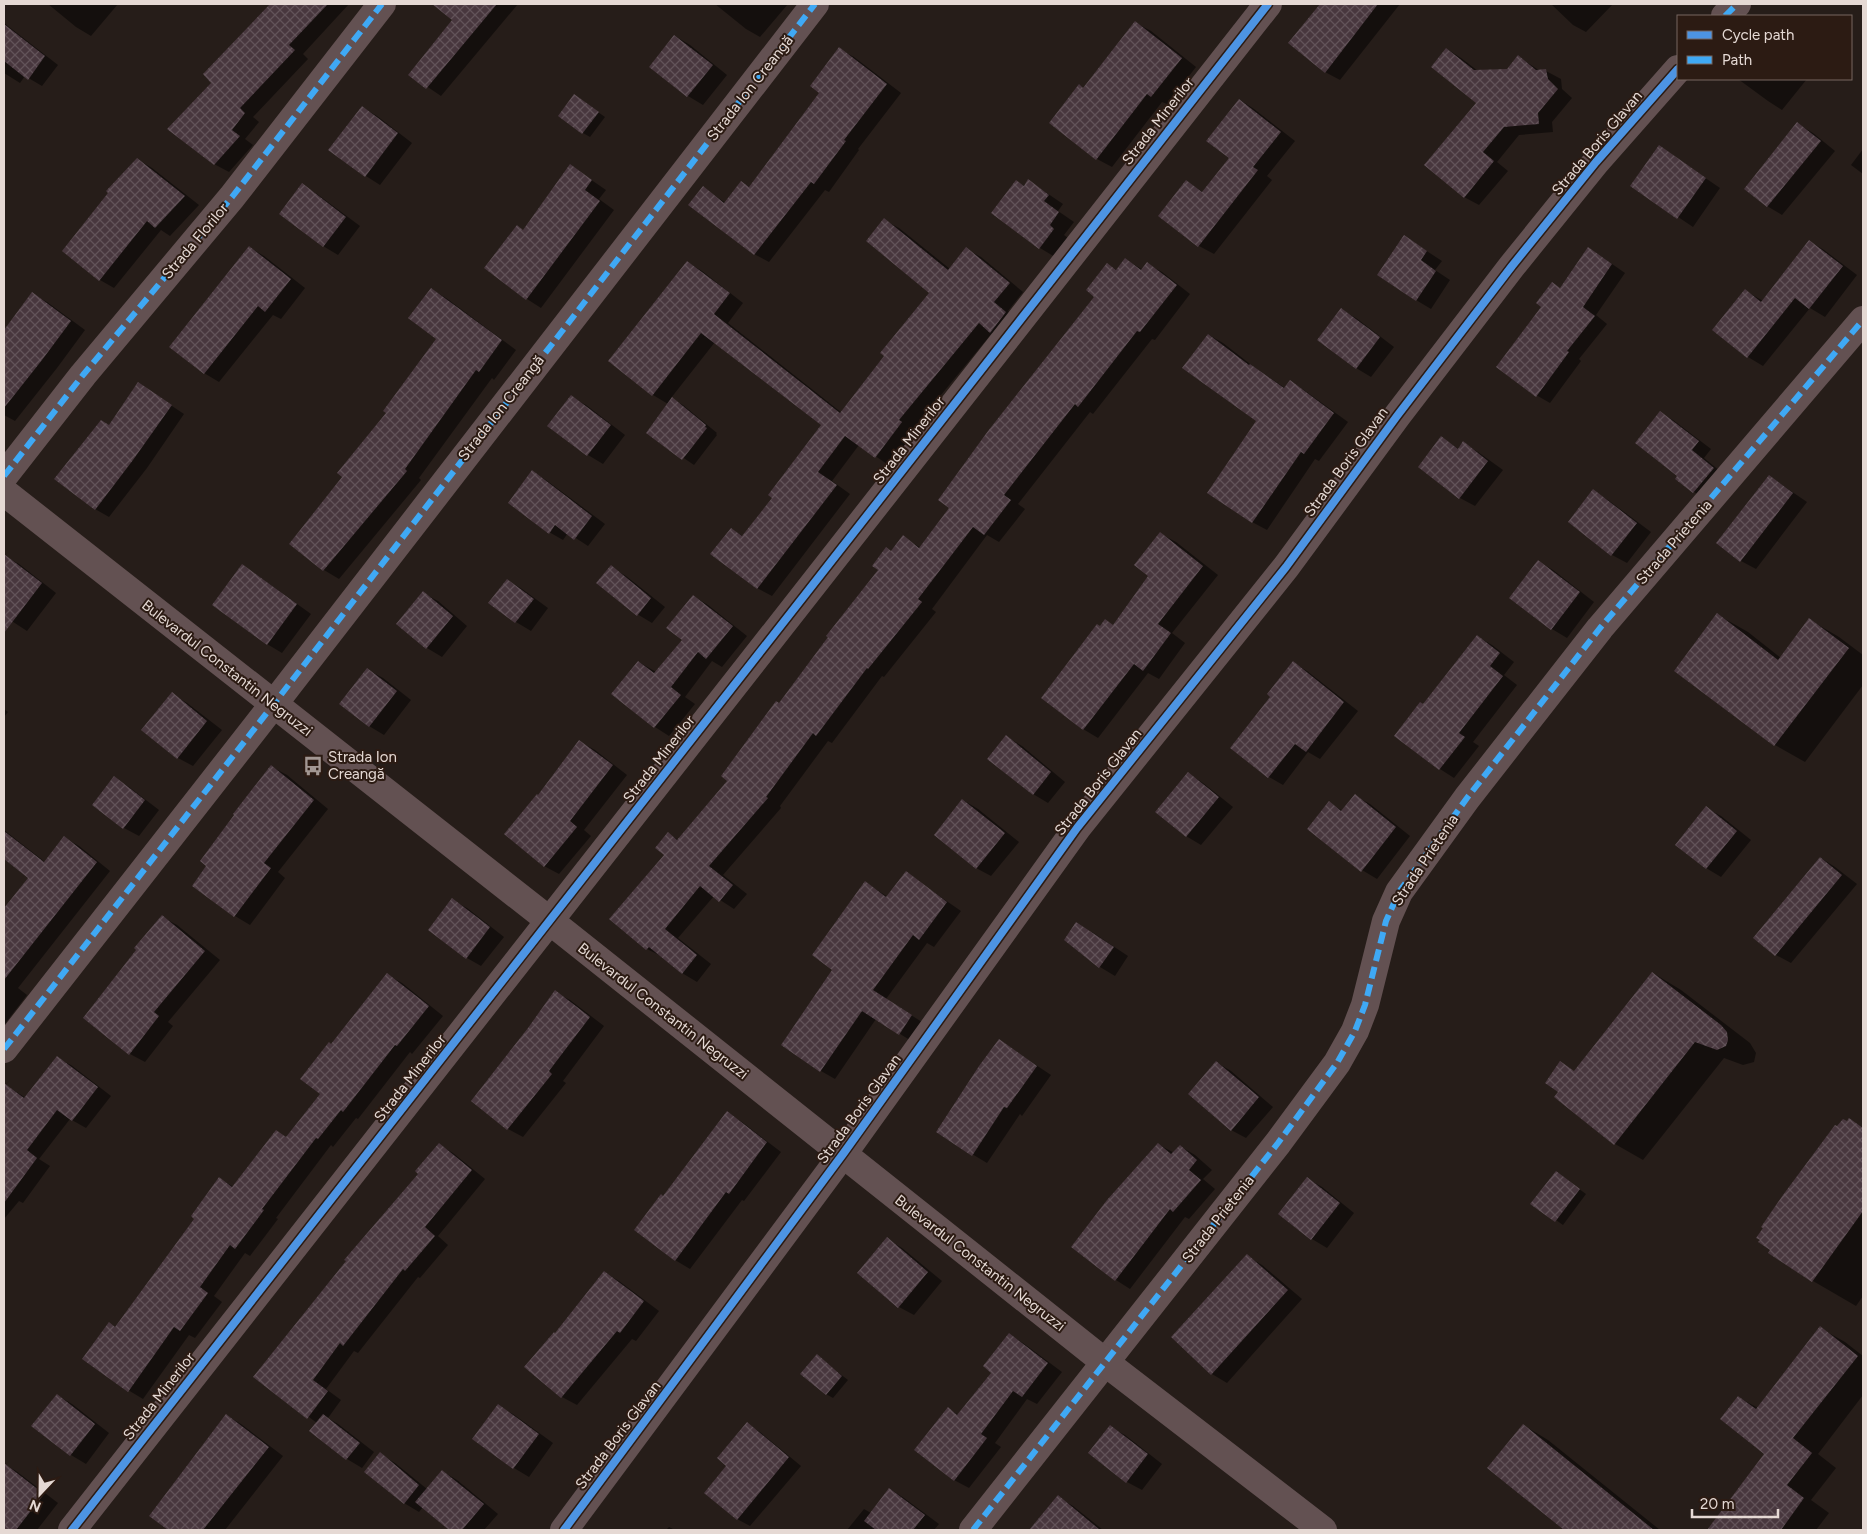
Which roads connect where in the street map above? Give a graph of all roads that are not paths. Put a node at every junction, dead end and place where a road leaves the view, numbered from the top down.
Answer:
1 (382, 4) edge
2 (815, 4) edge
3 (1268, 4) edge
4 (1736, 4) edge
5 (1727, 15) edge
6 (1677, 71) edge
7 (1863, 320) edge
8 (4, 476) edge
9 (4, 492) edge
10 (273, 705) junction
11 (550, 921) junction
12 (4, 1049) edge
13 (843, 1154) junction
14 (1106, 1363) junction
15 (72, 1530) edge
16 (564, 1530) edge
17 (973, 1530) edge
18 (1323, 1530) edge

1 - 8 street, Strada Florilor
2 - 10 street, Strada Ion Creangă
3 - 11 street, Strada Minerilor
4 - 5 street
6 - 13 street, Strada Boris Glavan
7 - 14 street, Strada Prietenia
9 - 10 street, Bulevardul Constantin Negruzzi
10 - 11 street, Bulevardul Constantin Negruzzi
10 - 12 street, Strada Ion Creangă
11 - 13 street, Bulevardul Constantin Negruzzi
11 - 15 street, Strada Minerilor
13 - 14 street, Bulevardul Constantin Negruzzi
13 - 16 street, Strada Boris Glavan
14 - 17 street, Strada Prietenia
14 - 18 street, Bulevardul Constantin Negruzzi

